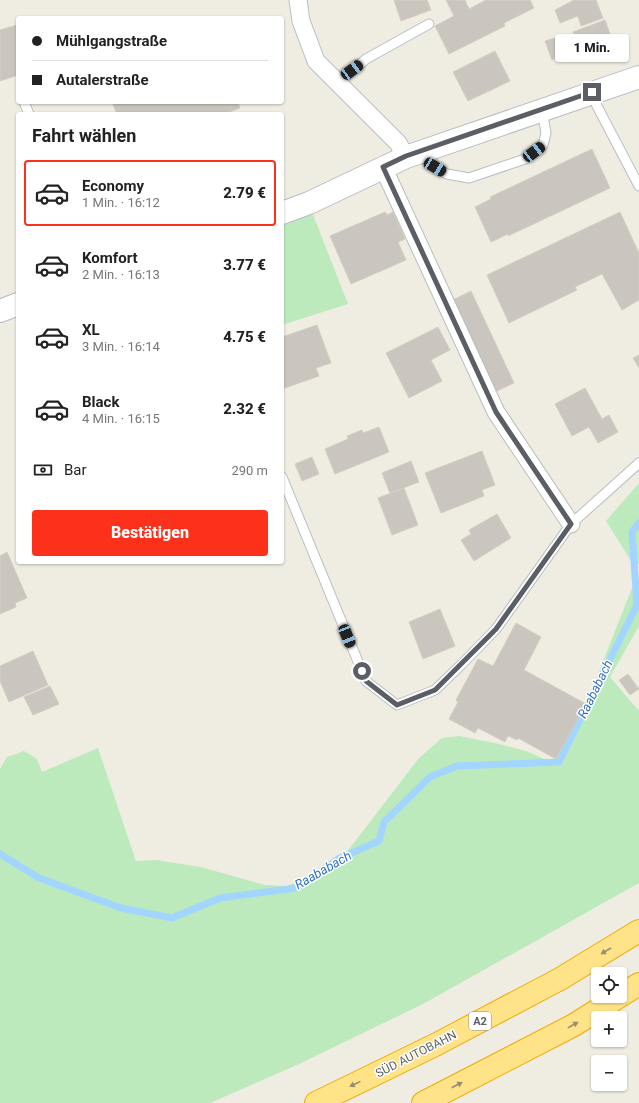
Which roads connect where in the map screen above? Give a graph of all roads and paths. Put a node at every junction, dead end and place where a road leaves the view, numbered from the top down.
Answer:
1 (298, 0) edge
2 (429, 24) dead end
3 (639, 77) edge
4 (338, 83) junction
5 (592, 92) junction
6 (542, 109) junction
7 (415, 153) junction
8 (383, 167) junction
9 (639, 186) edge
10 (284, 212) edge
11 (16, 305) edge
12 (0, 311) edge
13 (639, 463) edge
14 (284, 482) edge
15 (571, 524) junction
16 (639, 931) edge
17 (639, 984) edge
18 (316, 1103) edge
19 (423, 1103) edge

1 - 4 street
2 - 4 lane
3 - 5 main road
4 - 7 street
5 - 6 main road
5 - 9 lane
6 - 7 main road
6 - 7 lane
7 - 8 main road
8 - 10 main road
8 - 15 street
11 - 12 main road
13 - 15 lane
14 - 15 lane
16 -> 18 highway, SÜD AUTOBAHN / A2
19 -> 17 highway

